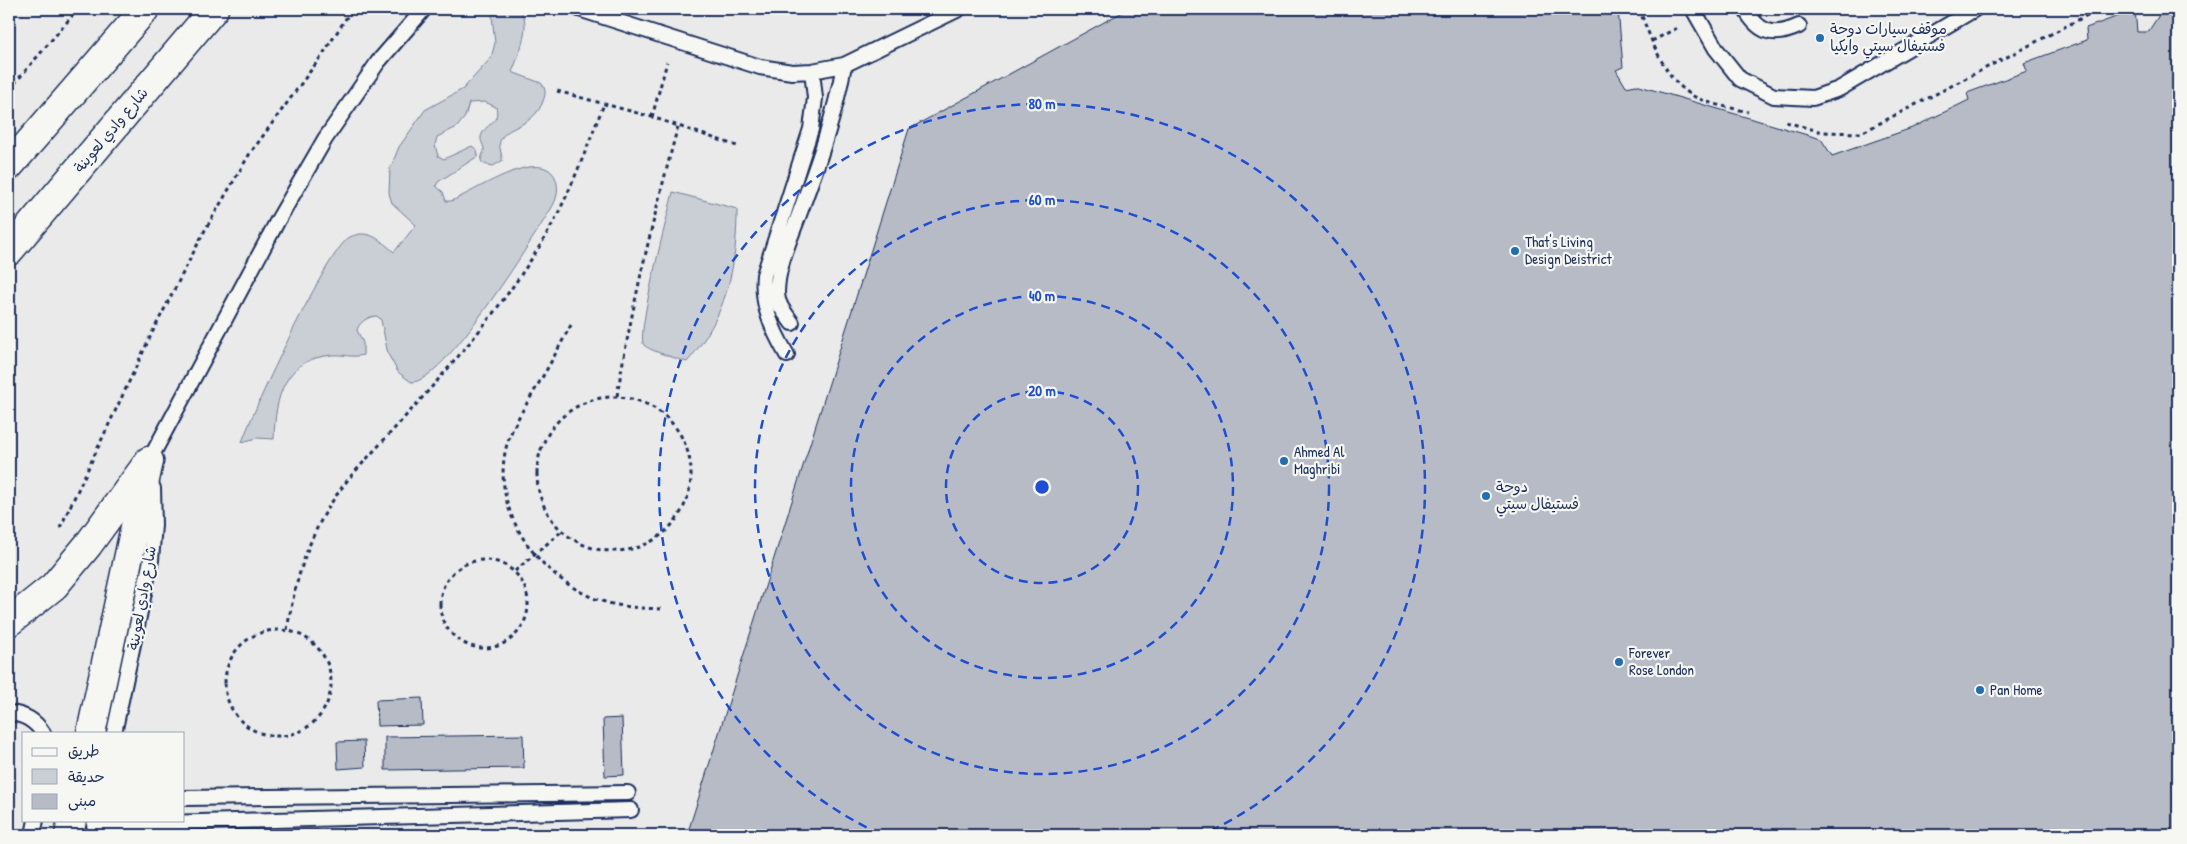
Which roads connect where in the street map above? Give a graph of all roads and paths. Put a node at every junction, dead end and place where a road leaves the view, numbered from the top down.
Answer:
1 (78, 9) edge
2 (145, 9) edge
3 (214, 9) edge
4 (352, 9) edge
5 (424, 9) edge
6 (578, 9) edge
7 (959, 9) edge
8 (1693, 9) edge
9 (1745, 9) edge
10 (1975, 9) edge
11 (1799, 26) dead end
12 (673, 39) junction
13 (844, 65) junction
14 (812, 71) junction
15 (9, 90) edge
16 (557, 91) dead end
17 (604, 104) junction
18 (652, 118) junction
19 (678, 126) junction
20 (737, 146) dead end
21 (9, 166) edge
22 (9, 251) edge
23 (792, 323) dead end
24 (572, 325) dead end
25 (788, 355) dead end
26 (617, 396) junction
27 (149, 461) junction
28 (562, 532) junction
29 (56, 536) dead end
30 (534, 554) junction
31 (514, 571) junction
32 (662, 609) dead end
33 (9, 622) edge
34 (287, 630) junction
35 (9, 713) edge
36 (41, 732) edge
37 (91, 732) edge
38 (114, 732) edge
39 (628, 793) dead end
40 (185, 798) edge
41 (631, 810) dead end
42 (36, 822) edge
43 (88, 825) edge
44 (33, 835) edge
45 (69, 835) edge

1 - 15 path
2 - 21 main road
3 - 22 main road, شارع وادي لعوينة
4 - 29 path
5 - 27 lane
6 - 12 lane
7 - 13 lane
8 - 10 lane
9 - 11 lane
12 - 14 lane
12 - 18 path
13 - 14 lane
13 - 23 lane
14 - 25 lane
16 - 17 path
17 - 18 path
17 - 34 path
18 - 19 path
19 - 20 path
19 - 26 path
24 - 30 path
26 - 28 path
26 - 28 path
27 - 33 main road
27 - 37 main road
27 - 38 lane, شارع وادي لعوينة
28 - 30 path
30 - 31 path
30 - 32 path
31 - 31 path
34 - 34 path
35 - 36 lane
39 - 40 lane
41 - 43 lane
42 - 44 lane
43 - 45 main road

